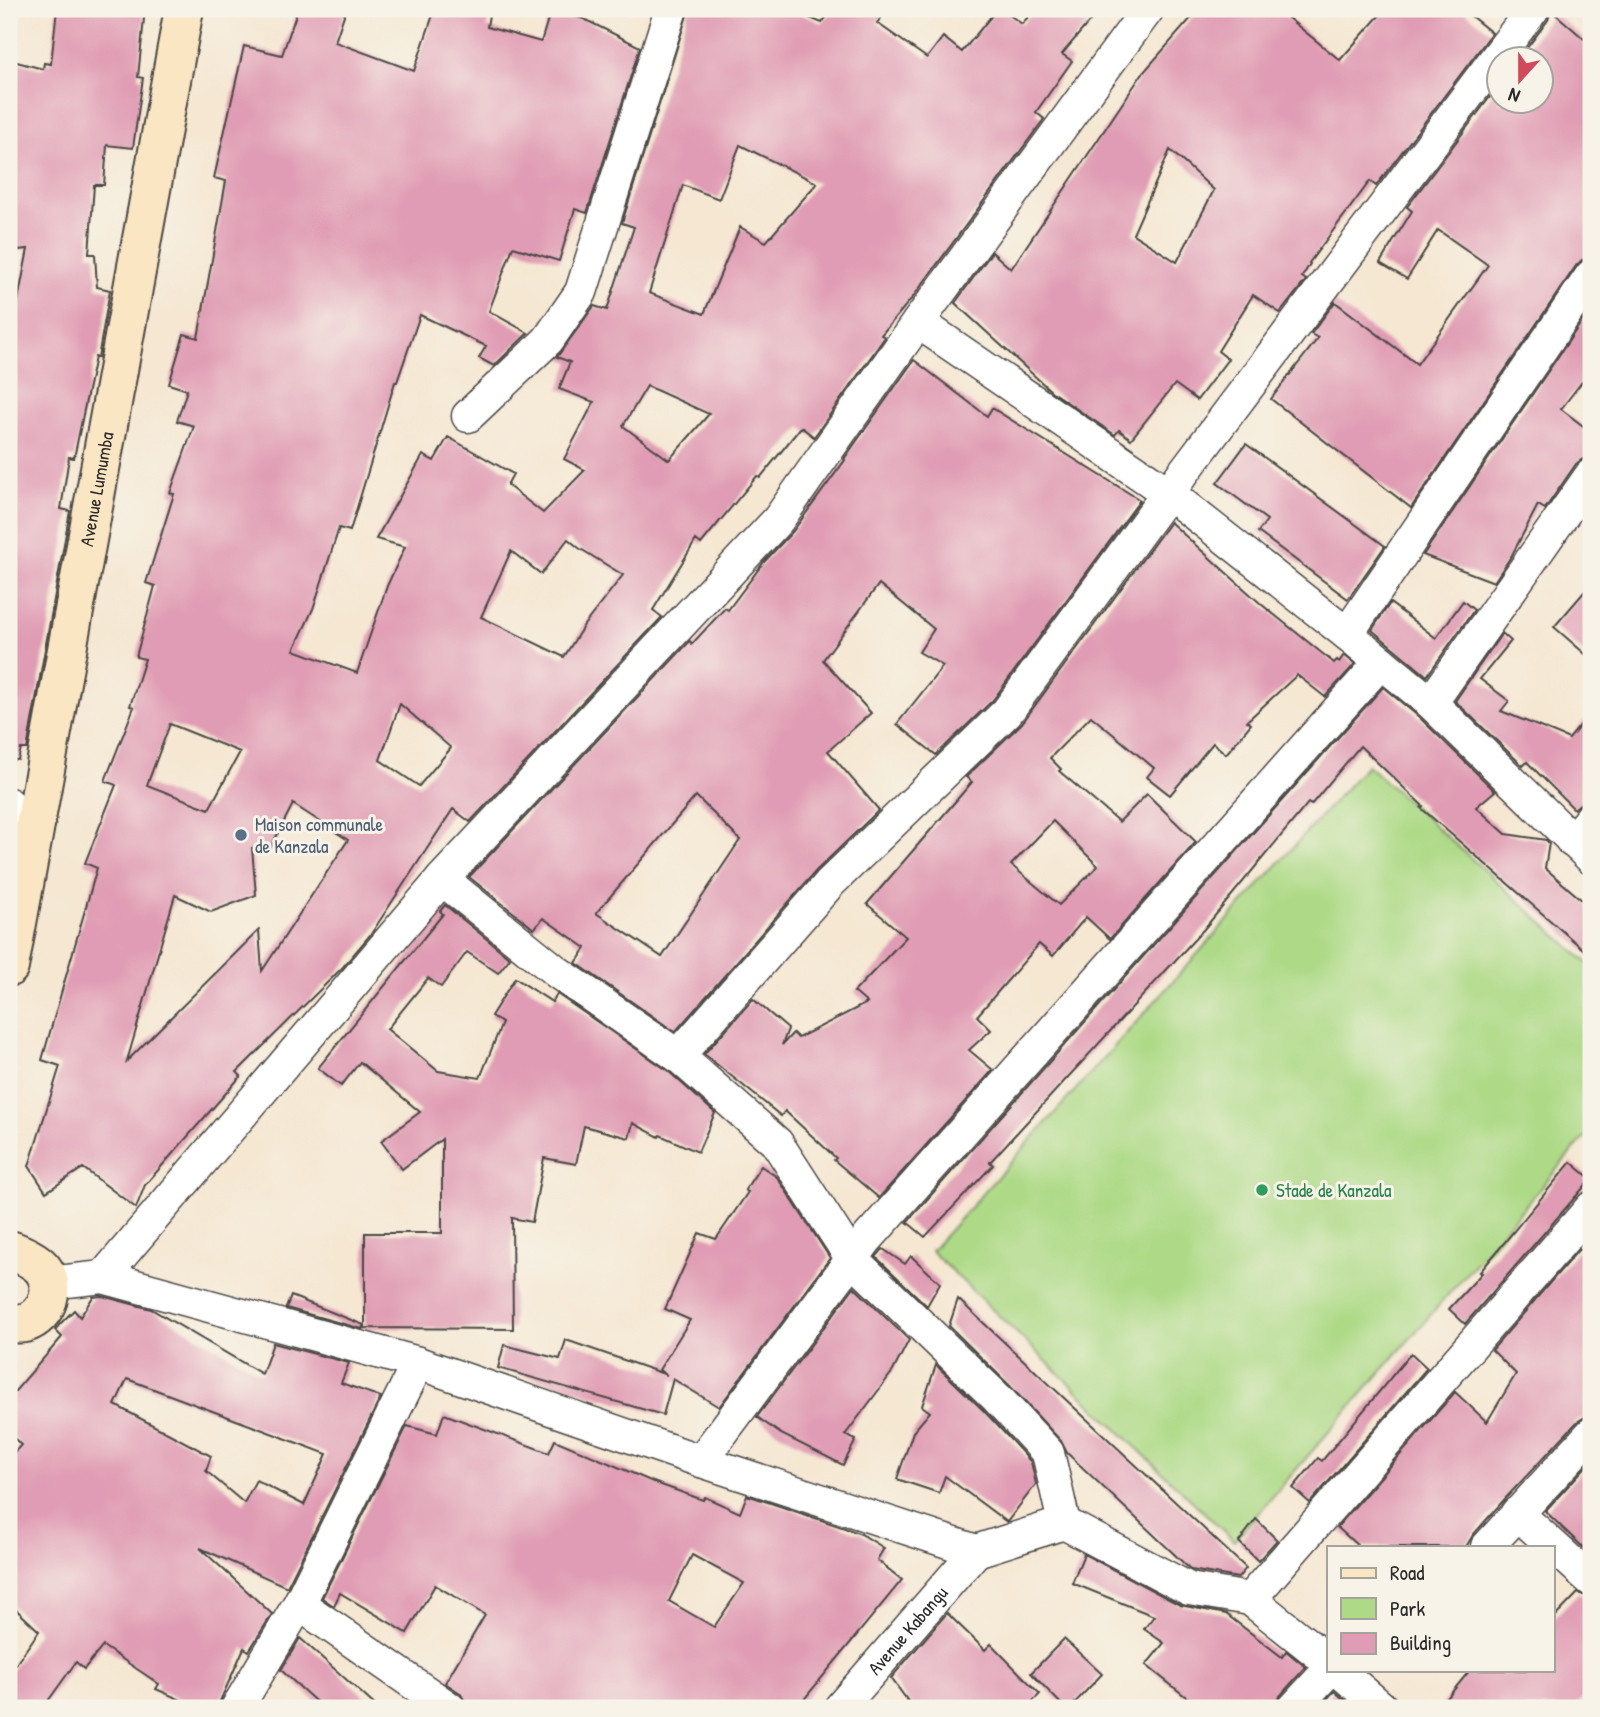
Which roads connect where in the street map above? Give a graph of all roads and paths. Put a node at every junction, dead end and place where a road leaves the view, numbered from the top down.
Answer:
1 (184, 9) edge
2 (671, 9) edge
3 (1148, 9) edge
4 (1533, 9) edge
5 (1591, 276) edge
6 (918, 322) junction
7 (468, 416) dead end
8 (1591, 475) edge
9 (1168, 493) junction
10 (1347, 634) junction
11 (1381, 662) junction
12 (1431, 703) junction
13 (9, 804) edge
14 (1585, 839) edge
15 (20, 841) edge
16 (442, 879) junction
17 (9, 967) edge
18 (677, 1056) junction
19 (1591, 1208) edge
20 (10, 1249) edge
21 (852, 1259) junction
22 (103, 1277) junction
23 (50, 1283) junction
24 (9, 1323) edge
25 (418, 1363) junction
26 (1591, 1434) edge
27 (701, 1461) junction
28 (1517, 1513) junction
29 (1063, 1523) junction
30 (1488, 1546) edge
31 (1553, 1546) edge
32 (1554, 1546) edge
33 (976, 1551) junction
34 (1591, 1580) edge
35 (1250, 1598) junction
36 (299, 1604) junction
37 (1327, 1660) edge
38 (1327, 1672) edge
39 (237, 1708) edge
40 (449, 1708) edge
41 (839, 1708) edge
42 (1294, 1708) edge

1 - 15 main road, Avenue Lumumba
2 - 7 street
3 - 6 street
4 - 9 street
5 - 10 street
6 - 9 street
6 - 16 street
8 - 12 street
9 - 10 street
9 - 18 street
10 - 11 street
11 - 12 street
11 - 21 street
12 - 14 street
13 - 15 street
15 - 17 main road, Avenue Lumumba
16 - 18 street
16 - 22 street
18 - 21 street
19 - 35 street
20 - 23 main road
21 - 27 street
21 - 29 street
22 - 23 street
22 - 25 street
23 - 24 main road
25 - 27 street
25 - 36 street
26 - 28 street
27 - 33 street
28 - 30 street
28 - 31 street
29 - 33 street
29 - 35 street
32 - 34 street
33 - 41 street, Avenue Kabangu
35 - 37 street
36 - 39 street
36 - 40 street
38 - 42 street

